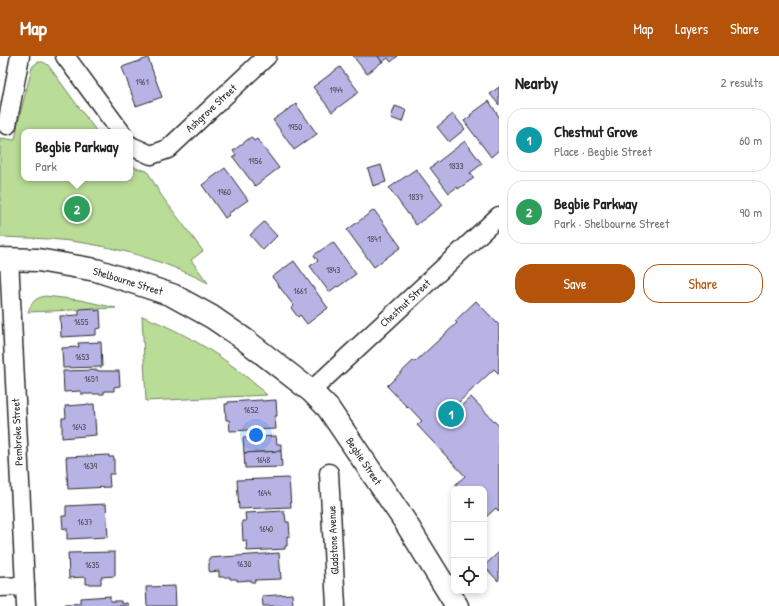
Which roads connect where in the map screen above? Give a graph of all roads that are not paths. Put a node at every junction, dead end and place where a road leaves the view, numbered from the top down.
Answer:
1 (20, 56) edge
2 (65, 56) edge
3 (267, 56) edge
4 (7, 125) dead end
5 (118, 129) edge
6 (133, 147) edge
7 (499, 216) edge
8 (4, 259) edge
9 (244, 339) joint
10 (311, 391) junction
11 (329, 473) dead end
12 (25, 586) junction
13 (0, 588) edge
14 (26, 606) edge
15 (336, 606) edge
16 (457, 606) edge

1 - 4 street
2 - 5 street
3 - 6 street, Ashgrove Street
7 - 10 street, Chestnut Street
8 - 9 main road, Shelbourne Street
8 - 12 street, Pembroke Street
9 - 10 main road, Begbie Street
10 - 16 main road, Begbie Street
11 - 15 street, Gladstone Avenue
12 - 13 street
12 - 14 street, Pembroke Street

